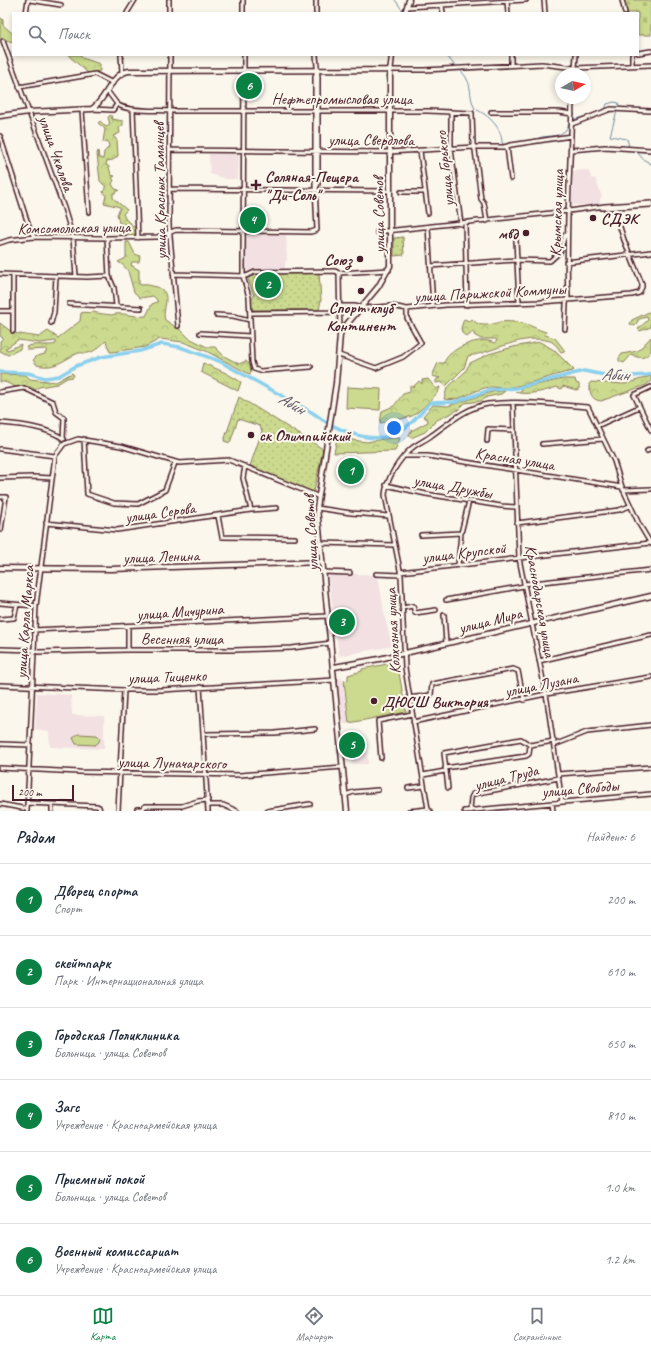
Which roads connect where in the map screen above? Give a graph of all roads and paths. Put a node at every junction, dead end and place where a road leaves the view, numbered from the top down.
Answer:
1 (29, 0) edge
2 (135, 0) edge
3 (169, 0) edge
4 (243, 0) edge
5 (316, 0) edge
6 (409, 0) edge
7 (526, 0) edge
8 (544, 0) edge
9 (622, 0) edge
10 (507, 2) junction
11 (61, 5) dead end
12 (442, 6) junction
13 (407, 7) junction
14 (26, 12) edge
15 (128, 12) edge
16 (169, 12) edge
17 (243, 12) edge
18 (316, 12) edge
19 (405, 12) edge
20 (443, 12) edge
21 (508, 12) edge
22 (545, 12) edge
23 (625, 12) edge
24 (3, 41) dead end
25 (651, 51) edge
26 (639, 53) edge
27 (121, 56) edge
28 (170, 56) edge
29 (244, 56) edge
30 (316, 56) edge
31 (392, 56) edge
32 (511, 56) edge
33 (576, 56) edge
34 (632, 56) edge
35 (511, 65) junction
36 (632, 65) junction
37 (651, 65) edge
38 (573, 68) junction
39 (244, 70) junction
40 (317, 70) junction
41 (390, 70) junction
42 (170, 71) junction
43 (122, 73) junction
44 (112, 83) junction
45 (19, 87) junction
46 (108, 92) junction
47 (117, 104) junction
48 (572, 104) edge
49 (92, 109) junction
50 (133, 109) junction
51 (82, 110) junction
52 (170, 110) junction
53 (243, 110) junction
54 (317, 110) junction
55 (390, 111) junction
56 (651, 111) edge
57 (29, 112) junction
58 (491, 112) dead end
59 (451, 113) junction
60 (572, 114) junction
61 (0, 116) edge
62 (571, 124) junction
63 (0, 136) edge
64 (571, 136) junction
65 (474, 147) junction
66 (507, 147) junction
67 (451, 149) junction
68 (170, 150) junction
69 (243, 150) junction
70 (571, 150) junction
71 (651, 150) edge
72 (316, 151) junction
73 (420, 151) junction
74 (389, 152) junction
75 (511, 179) dead end
76 (169, 189) junction
77 (316, 189) junction
78 (243, 190) junction
79 (389, 191) junction
80 (400, 192) dead end
81 (425, 192) junction
82 (651, 204) edge
83 (598, 208) junction
84 (614, 208) junction
85 (569, 211) junction
86 (89, 212) dead end
87 (428, 213) dead end
88 (487, 220) junction
89 (463, 223) junction
90 (428, 227) junction
91 (170, 231) junction
92 (243, 231) junction
93 (390, 231) junction
94 (566, 231) junction
95 (377, 232) dead end
96 (34, 237) junction
97 (73, 238) junction
98 (107, 238) junction
99 (138, 238) junction
100 (516, 240) dead end
101 (0, 243) edge
102 (651, 252) edge
103 (630, 255) junction
104 (516, 260) junction
105 (566, 262) junction
106 (467, 263) junction
107 (430, 266) junction
108 (389, 270) junction
109 (0, 274) edge
110 (173, 274) junction
111 (339, 274) junction
112 (13, 275) junction
113 (56, 276) junction
114 (76, 276) junction
115 (109, 276) junction
116 (243, 276) junction
117 (567, 299) junction
118 (69, 304) dead end
119 (519, 304) junction
120 (116, 305) junction
121 (467, 305) junction
122 (339, 306) junction
123 (432, 306) junction
124 (360, 307) junction
125 (141, 308) dead end
126 (407, 309) junction
127 (0, 311) edge
128 (13, 311) junction
129 (339, 312) junction
130 (250, 313) junction
131 (216, 315) dead end
132 (250, 320) junction
133 (51, 323) dead end
134 (178, 326) dead end
135 (565, 329) dead end
136 (13, 331) dead end
137 (200, 333) dead end
138 (250, 336) junction
139 (340, 336) junction
140 (339, 355) junction
141 (311, 367) dead end
142 (651, 387) edge
143 (647, 389) junction
144 (0, 392) edge
145 (651, 392) edge
146 (513, 403) junction
147 (639, 407) junction
148 (0, 423) edge
149 (597, 426) junction
150 (513, 430) junction
151 (651, 430) edge
152 (63, 439) junction
153 (84, 439) junction
154 (603, 439) junction
155 (487, 441) dead end
156 (67, 442) junction
157 (542, 444) dead end
158 (0, 449) edge
159 (651, 449) edge
160 (647, 451) dead end
161 (55, 456) junction
162 (404, 456) junction
163 (175, 463) junction
164 (245, 466) junction
165 (514, 470) junction
166 (0, 478) edge
167 (52, 478) junction
168 (386, 485) junction
169 (622, 488) junction
170 (651, 489) edge
171 (318, 496) junction
172 (0, 497) edge
173 (469, 501) junction
174 (630, 506) junction
175 (516, 507) junction
176 (278, 508) dead end
177 (317, 508) junction
178 (251, 510) junction
179 (218, 516) junction
180 (389, 516) junction
181 (1, 523) edge
182 (46, 523) junction
183 (517, 523) junction
184 (2, 530) dead end
185 (461, 533) junction
186 (422, 535) dead end
187 (295, 538) dead end
188 (320, 543) junction
189 (650, 544) edge
190 (395, 545) junction
191 (519, 558) junction
192 (322, 562) junction
193 (458, 565) junction
194 (0, 568) edge
195 (39, 569) junction
196 (651, 570) edge
197 (323, 572) junction
198 (350, 573) dead end
199 (376, 574) dead end
200 (400, 574) junction
201 (524, 585) junction
202 (651, 596) edge
203 (446, 600) dead end
204 (0, 603) edge
205 (17, 605) junction
206 (36, 606) junction
207 (402, 608) junction
208 (436, 610) dead end
209 (444, 614) dead end
210 (328, 616) junction
211 (0, 619) edge
212 (531, 623) junction
213 (128, 626) junction
214 (34, 630) junction
215 (651, 635) edge
216 (330, 643) junction
217 (446, 643) junction
218 (0, 649) edge
219 (33, 650) junction
220 (128, 650) junction
221 (404, 653) junction
222 (539, 661) junction
223 (334, 667) junction
224 (651, 677) edge
225 (335, 680) junction
226 (0, 684) edge
227 (32, 685) junction
228 (200, 687) junction
229 (124, 690) junction
230 (546, 694) junction
231 (409, 698) junction
232 (524, 700) junction
233 (412, 714) junction
234 (414, 722) junction
235 (651, 725) edge
236 (315, 729) dead end
237 (204, 734) junction
238 (554, 741) junction
239 (0, 744) edge
240 (30, 745) junction
241 (530, 745) junction
242 (554, 745) junction
243 (381, 758) dead end
244 (343, 767) junction
245 (0, 768) edge
246 (651, 768) edge
247 (29, 769) junction
248 (445, 769) junction
249 (120, 773) junction
250 (206, 774) junction
251 (423, 775) junction
252 (558, 776) junction
253 (424, 786) junction
254 (408, 788) dead end
255 (448, 788) dead end
256 (378, 790) dead end
257 (651, 794) edge
258 (345, 795) junction
259 (208, 800) junction
260 (562, 802) junction
261 (27, 803) junction
262 (552, 803) junction
263 (0, 804) edge
264 (52, 804) junction
265 (310, 804) dead end
266 (208, 805) junction
267 (137, 809) dead end
268 (27, 810) edge
269 (429, 810) edge
270 (470, 810) edge
271 (52, 811) edge
272 (100, 811) edge
273 (118, 811) edge
274 (208, 811) edge
275 (237, 811) edge
276 (267, 811) edge
277 (347, 811) edge
278 (409, 811) edge
279 (464, 811) edge
280 (553, 811) edge

1 - 11 street
1 - 14 street
2 - 15 street
3 - 16 street
4 - 17 street
5 - 18 street
6 - 13 main road
7 - 10 street
8 - 22 street
9 - 23 street
10 - 12 street
10 - 21 street
12 - 13 street
12 - 20 street
13 - 19 main road
24 - 45 street, улица Чкалова
25 - 26 street
27 - 43 street
28 - 42 street, улица Красных Таманцев
29 - 39 street
30 - 40 street
31 - 41 main road, улица Советов
32 - 35 street
33 - 38 street
34 - 36 street
35 - 38 street
35 - 41 street
36 - 37 street
36 - 38 street
39 - 40 main road
39 - 42 main road
39 - 53 street
40 - 41 main road
40 - 54 street
41 - 55 main road, улица Советов
42 - 43 main road
42 - 52 street, улица Красных Таманцев
43 - 44 main road
44 - 45 street
44 - 46 main road
45 - 57 street, улица Чкалова
46 - 47 street
46 - 49 main road
47 - 49 street
47 - 50 street, Нефтепромысловая улица
48 - 60 street, Крымская улица
49 - 51 main road
50 - 52 street, Нефтепромысловая улица
50 - 99 street
51 - 57 main road
51 - 86 street
52 - 53 street, Нефтепромысловая улица
52 - 68 street, улица Красных Таманцев
53 - 54 street, Нефтепромысловая улица
53 - 69 street
54 - 55 street, Нефтепромысловая улица
54 - 72 street
55 - 59 street, Нефтепромысловая улица
55 - 74 main road, улица Советов
56 - 62 street
57 - 61 main road
57 - 97 street, улица Чкалова
58 - 60 street
59 - 65 street, Нефтепромысловая улица
59 - 67 street, улица Горького
60 - 62 street, Крымская улица
62 - 64 street, Крымская улица
63 - 96 street
64 - 66 street, улица Свердлова
64 - 70 street, Крымская улица
65 - 66 street, улица Свердлова
65 - 67 street, улица Свердлова
65 - 88 street
66 - 75 street
67 - 73 street, улица Свердлова
67 - 89 street, улица Горького
68 - 69 street, улица Свердлова
68 - 76 street, улица Красных Таманцев
69 - 72 street, улица Свердлова
69 - 78 street
70 - 71 street
70 - 85 street, Крымская улица
72 - 74 street, улица Свердлова
72 - 77 street
73 - 74 street, улица Свердлова
73 - 81 street
74 - 79 main road, улица Советов
76 - 78 street
76 - 91 street, улица Красных Таманцев
77 - 78 street
77 - 79 street
77 - 92 street, Комсомольская улица
78 - 92 street
79 - 93 main road, улица Советов
80 - 81 street
81 - 87 street
82 - 83 street
82 - 84 street
83 - 84 street
83 - 85 street
84 - 103 street
85 - 88 street
85 - 94 street, Крымская улица
88 - 89 street
89 - 90 street
89 - 106 street, улица Горького
90 - 93 street
90 - 107 street
91 - 92 street, Комсомольская улица
91 - 99 street, Комсомольская улица
91 - 110 street, улица Красных Таманцев
92 - 116 street
93 - 95 street
93 - 108 main road, улица Советов
94 - 104 street
94 - 105 street, Крымская улица
96 - 97 street, Комсомольская улица
96 - 101 street, Комсомольская улица
97 - 98 street, Комсомольская улица
97 - 114 street, улица Чкалова
98 - 99 street, Комсомольская улица
98 - 115 street
100 - 104 street
102 - 103 street
103 - 105 street
103 - 117 street, улица Парижской Коммуны
104 - 106 street
104 - 119 street
105 - 117 street, Крымская улица
106 - 107 street
106 - 121 street, улица Горького
107 - 123 street
108 - 111 street
108 - 124 main road, улица Советов
109 - 112 street
110 - 116 street
110 - 134 street, улица Красных Таманцев
111 - 116 street
111 - 122 street
112 - 113 street
112 - 128 street
113 - 114 street
113 - 133 street
114 - 115 street
115 - 120 street
116 - 130 street
117 - 119 street, улица Парижской Коммуны
117 - 135 street, Крымская улица
118 - 120 street
119 - 121 street, улица Парижской Коммуны
120 - 125 street
121 - 123 street, улица Парижской Коммуны
122 - 124 street, улица Парижской Коммуны
122 - 129 street
123 - 126 street, улица Парижской Коммуны
124 - 126 street, улица Парижской Коммуны
124 - 139 main road, улица Советов
126 - 140 street
127 - 128 street
128 - 136 street
129 - 130 street
129 - 139 street
130 - 132 street
131 - 132 street
132 - 138 street
137 - 138 street
138 - 141 street
139 - 140 main road, улица Советов
140 - 171 main road, улица Советов
142 - 143 street
143 - 145 street
143 - 147 street
144 - 152 street
146 - 149 street
146 - 150 street, Краснодарская улица
146 - 162 street
147 - 149 street
147 - 151 street
148 - 152 street
149 - 154 street
150 - 155 street
150 - 165 street, Краснодарская улица
152 - 156 street
153 - 156 street
153 - 163 street
153 - 163 street
154 - 157 street
154 - 169 street
156 - 161 street
158 - 161 street
159 - 160 street
161 - 167 street, улица Карла Маркса
162 - 165 street, Красная улица
162 - 168 street
163 - 164 street
164 - 171 street
164 - 178 street
165 - 169 street, Красная улица
165 - 175 street, Краснодарская улица
166 - 167 street
167 - 182 street, улица Карла Маркса
168 - 173 street, улица Дружбы
168 - 180 street, Колхозная улица
169 - 170 street, Красная улица
169 - 174 street
171 - 177 main road, улица Советов
172 - 181 street
173 - 175 street, улица Дружбы
173 - 185 street
174 - 183 street
174 - 189 street
175 - 183 street, Краснодарская улица
176 - 178 street, улица Серова
177 - 180 street
177 - 188 main road, улица Советов
178 - 179 street, улица Серова
179 - 182 street, улица Серова
179 - 187 street
180 - 190 street, Колхозная улица
181 - 184 street
182 - 195 street, улица Карла Маркса
183 - 191 street, Краснодарская улица
185 - 186 street
185 - 193 street
188 - 190 street
188 - 192 main road, улица Советов
189 - 191 street, улица Крупской
190 - 200 street, Колхозная улица
191 - 193 street, улица Крупской
191 - 201 street, Краснодарская улица
192 - 195 main road, улица Ленина
192 - 197 main road, улица Советов
193 - 200 street, улица Крупской
194 - 195 main road, улица Ленина
195 - 206 street, улица Карла Маркса
196 - 201 street
197 - 198 street
197 - 210 main road, улица Советов
199 - 200 street, улица Крупской
200 - 207 street, Колхозная улица
201 - 203 street
201 - 212 street, Краснодарская улица
202 - 212 main road, улица Мира
204 - 205 street
205 - 206 street
205 - 211 street
206 - 214 street, улица Карла Маркса
207 - 208 street
207 - 221 street, Колхозная улица
209 - 217 street
210 - 213 street, улица Мичурина
210 - 216 main road, улица Советов
212 - 217 main road, улица Мира
212 - 222 street, Краснодарская улица
213 - 214 street, улица Мичурина
213 - 220 street
214 - 219 street, улица Карла Маркса
215 - 222 street
216 - 220 street, Весенняя улица
216 - 223 main road, улица Советов
217 - 221 main road, улица Мира
218 - 219 street, Весенняя улица
219 - 220 street, Весенняя улица
219 - 227 street, улица Карла Маркса
221 - 223 main road, улица Мира
221 - 231 street, Колхозная улица
222 - 230 street, Краснодарская улица
223 - 225 main road, улица Советов
224 - 230 street, улица Лузана
225 - 228 street, улица Тищенко
225 - 244 main road, улица Советов
226 - 227 street, улица Тищенко
227 - 229 street, улица Тищенко
227 - 240 street, улица Карла Маркса
228 - 229 street, улица Тищенко
228 - 237 street
229 - 249 street
230 - 232 street, улица Лузана
230 - 238 street, Краснодарская улица
231 - 232 street
231 - 233 street, Колхозная улица
232 - 234 street, улица Лузана
233 - 234 street, Колхозная улица
233 - 243 street
234 - 251 street, Колхозная улица
235 - 242 street
236 - 237 street
237 - 250 street
238 - 241 street
238 - 242 street, Краснодарская улица
239 - 240 street
240 - 247 street, улица Карла Маркса
241 - 248 street
241 - 248 street
242 - 252 street, Краснодарская улица
244 - 250 street, улица Луначарского
244 - 258 main road, улица Советов
245 - 247 street, улица Луначарского
246 - 252 street, улица Труда
247 - 249 street, улица Луначарского
247 - 261 street, улица Карла Маркса
248 - 251 street
248 - 255 street
249 - 250 street, улица Луначарского
249 - 273 street
250 - 259 street
251 - 253 street, Колхозная улица
252 - 260 street, Краснодарская улица
252 - 270 street, улица Труда
253 - 254 street
253 - 269 street, Колхозная улица
256 - 258 street
257 - 260 street, улица Свободы
258 - 277 main road, улица Советов
259 - 266 street
259 - 267 street
260 - 262 street, улица Свободы
261 - 264 street
261 - 268 street, улица Карла Маркса
262 - 270 street, улица Свободы
262 - 280 street
263 - 268 street
264 - 271 street
264 - 272 street
265 - 276 street
266 - 274 street
266 - 275 street
269 - 278 street
270 - 279 street, улица Свободы

